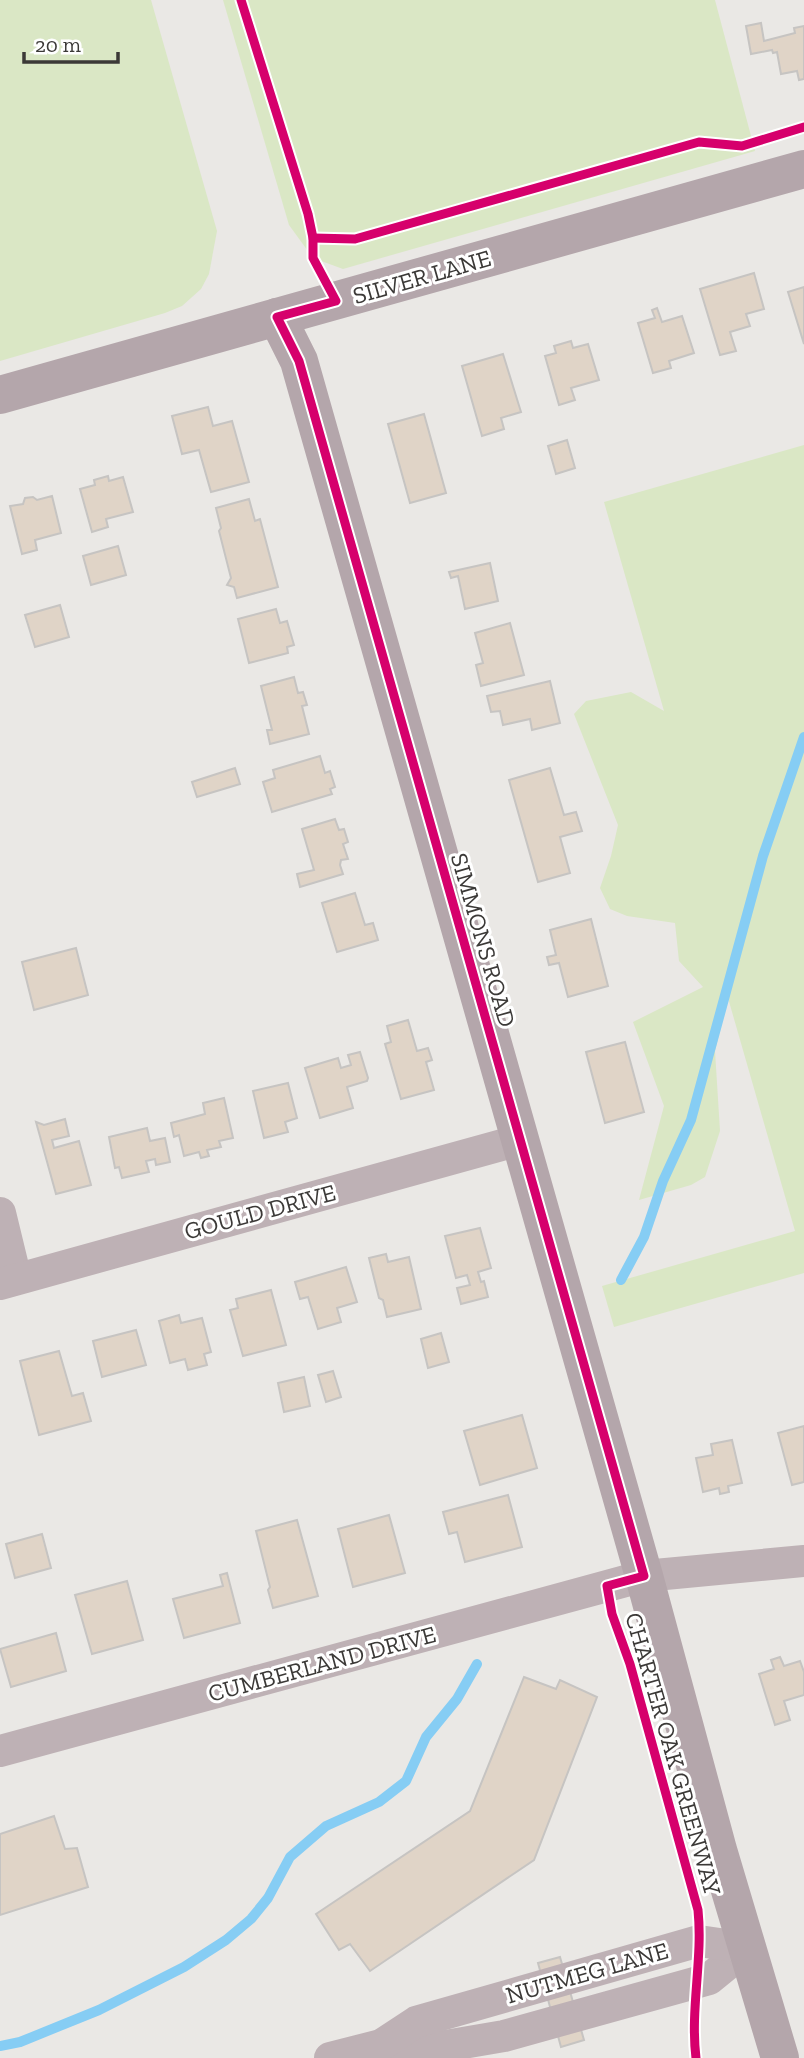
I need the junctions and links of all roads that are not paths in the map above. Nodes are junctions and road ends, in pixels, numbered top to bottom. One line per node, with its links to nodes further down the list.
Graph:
1 (804, 169): 2 (main road, SILVER LANE)
2 (277, 317): 3 (main road, SILVER LANE); 4 (main road, SIMMONS ROAD)
3 (0, 395)
4 (520, 1140): 6 (street, GOULD DRIVE); 8 (main road, SIMMONS ROAD)
5 (0, 1213): 6 (street)
6 (8, 1282)
7 (804, 1561): 8 (street, CUMBERLAND DRIVE)
8 (644, 1576): 9 (street, CUMBERLAND DRIVE); 10 (main road, SIMMONS ROAD)
9 (0, 1751)
10 (747, 1948): 11 (street, NUTMEG LANE); 13 (street, NUTMEG LANE); 15 (main road, SIMMONS ROAD)
11 (447, 2013): 12 (street, NUTMEG LANE); 13 (street)
12 (381, 2045): 13 (street, NUTMEG LANE); 14 (street, NUTMEG LANE)
13 (450, 2045)
14 (330, 2058)
15 (780, 2058)

